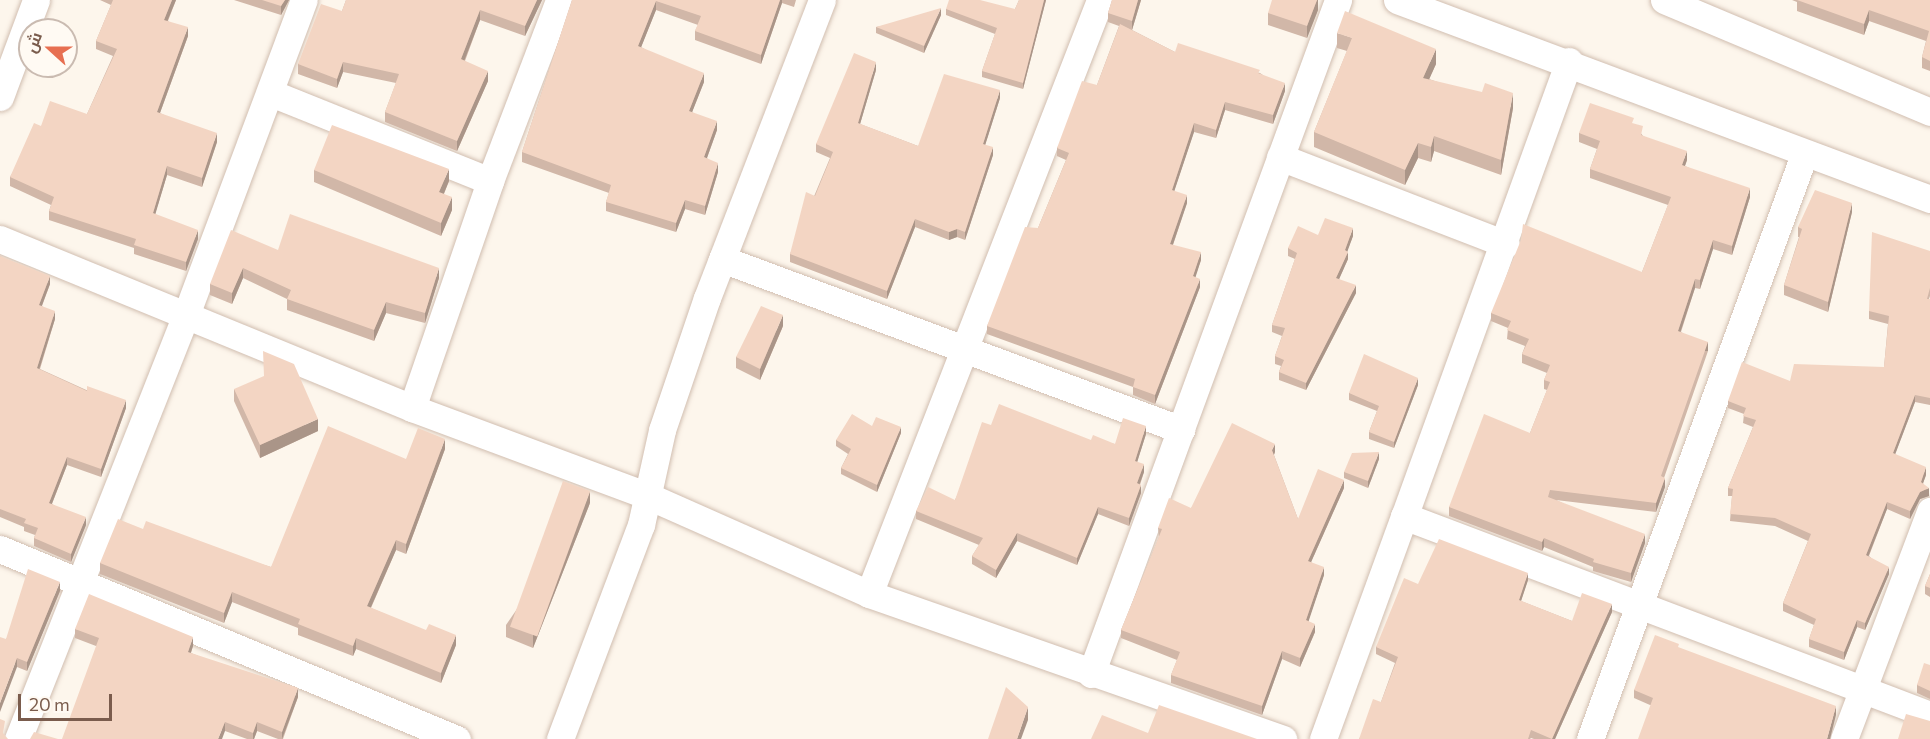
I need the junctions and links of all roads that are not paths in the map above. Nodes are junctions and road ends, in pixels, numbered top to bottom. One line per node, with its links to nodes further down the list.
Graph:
1 (304, 0): 10 (street)
2 (559, 0): 15 (street)
3 (822, 0): 19 (street)
4 (1100, 0): 21 (street)
5 (1338, 0): 14 (street)
6 (1397, 0): 9 (street)
7 (1664, 0): 12 (street)
8 (33, 1): 11 (street)
9 (1569, 61): 13 (street); 18 (street)
10 (272, 93): 15 (street); 20 (street)
11 (0, 97)
12 (1930, 112)
13 (1804, 155): 16 (street); 30 (street)
14 (1280, 157): 18 (street); 23 (street)
15 (490, 181): 22 (street)
16 (1930, 199)
17 (0, 238): 20 (street)
18 (1506, 244): 26 (street)
19 (722, 259): 21 (street); 24 (street)
20 (186, 315): 22 (street); 28 (street)
21 (964, 350): 23 (street); 29 (street)
22 (412, 408): 24 (street)
23 (1181, 430): 31 (street)
24 (648, 496): 29 (street); 36 (street)
25 (1930, 511): 32 (street)
26 (1404, 516): 30 (street); 38 (street)
27 (0, 549): 28 (street)
28 (79, 578): 34 (street); 35 (street)
29 (869, 594): 31 (street)
30 (1640, 605): 32 (street); 39 (street)
31 (1091, 674): 37 (street)
32 (1862, 688): 33 (street); 40 (street)
33 (1930, 715)
34 (18, 739)
35 (457, 739)
36 (560, 739)
37 (1283, 739)
38 (1323, 739)
39 (1590, 739)
40 (1844, 739)

